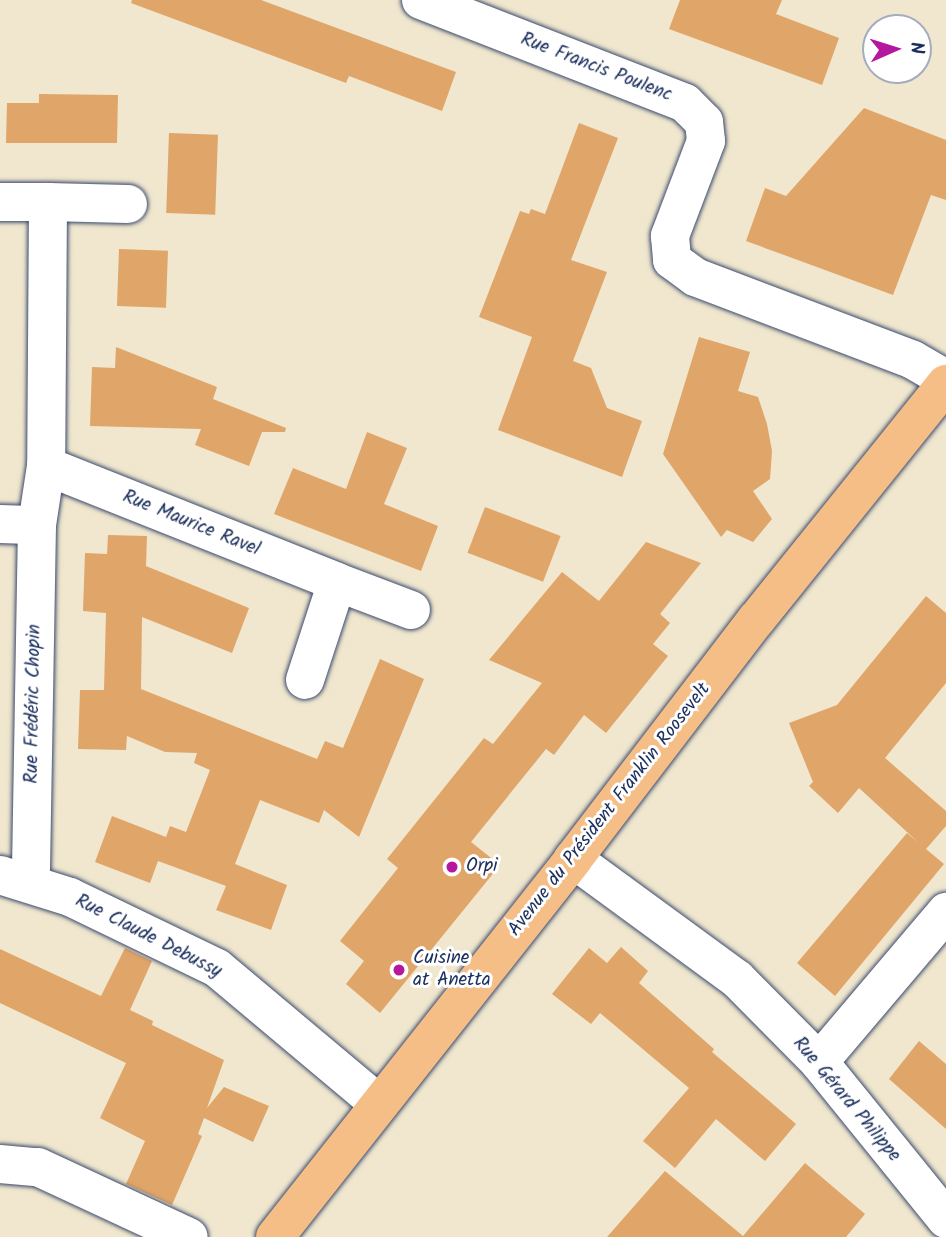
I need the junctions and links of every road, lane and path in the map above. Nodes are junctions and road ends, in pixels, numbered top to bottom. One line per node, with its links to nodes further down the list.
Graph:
1 (421, 0): 5 (street, Rue Francis Poulenc)
2 (0, 202): 3 (street)
3 (48, 202): 4 (street); 6 (street, Rue Frédéric Chopin)
4 (128, 204)
5 (946, 381): 11 (main road, Avenue du Président Franklin Roosevelt)
6 (46, 466): 7 (street, Rue Frédéric Chopin); 8 (street, Rue Maurice Ravel)
7 (19, 525): 12 (street, Rue Frédéric Chopin)
8 (337, 582): 9 (street, Rue Maurice Ravel); 10 (street)
9 (411, 610)
10 (305, 680)
11 (573, 859): 14 (street, Rue Gérard Philippe); 15 (main road, Avenue du Président Franklin Roosevelt)
12 (16, 879): 15 (street, Rue Claude Debussy)
13 (946, 912): 14 (street)
14 (819, 1062): 17 (street, Rue Gérard Philippe)
15 (379, 1104): 19 (main road, Avenue du Président Franklin Roosevelt)
16 (0, 1164): 18 (street)
17 (946, 1219)
18 (189, 1237)
19 (275, 1237)

